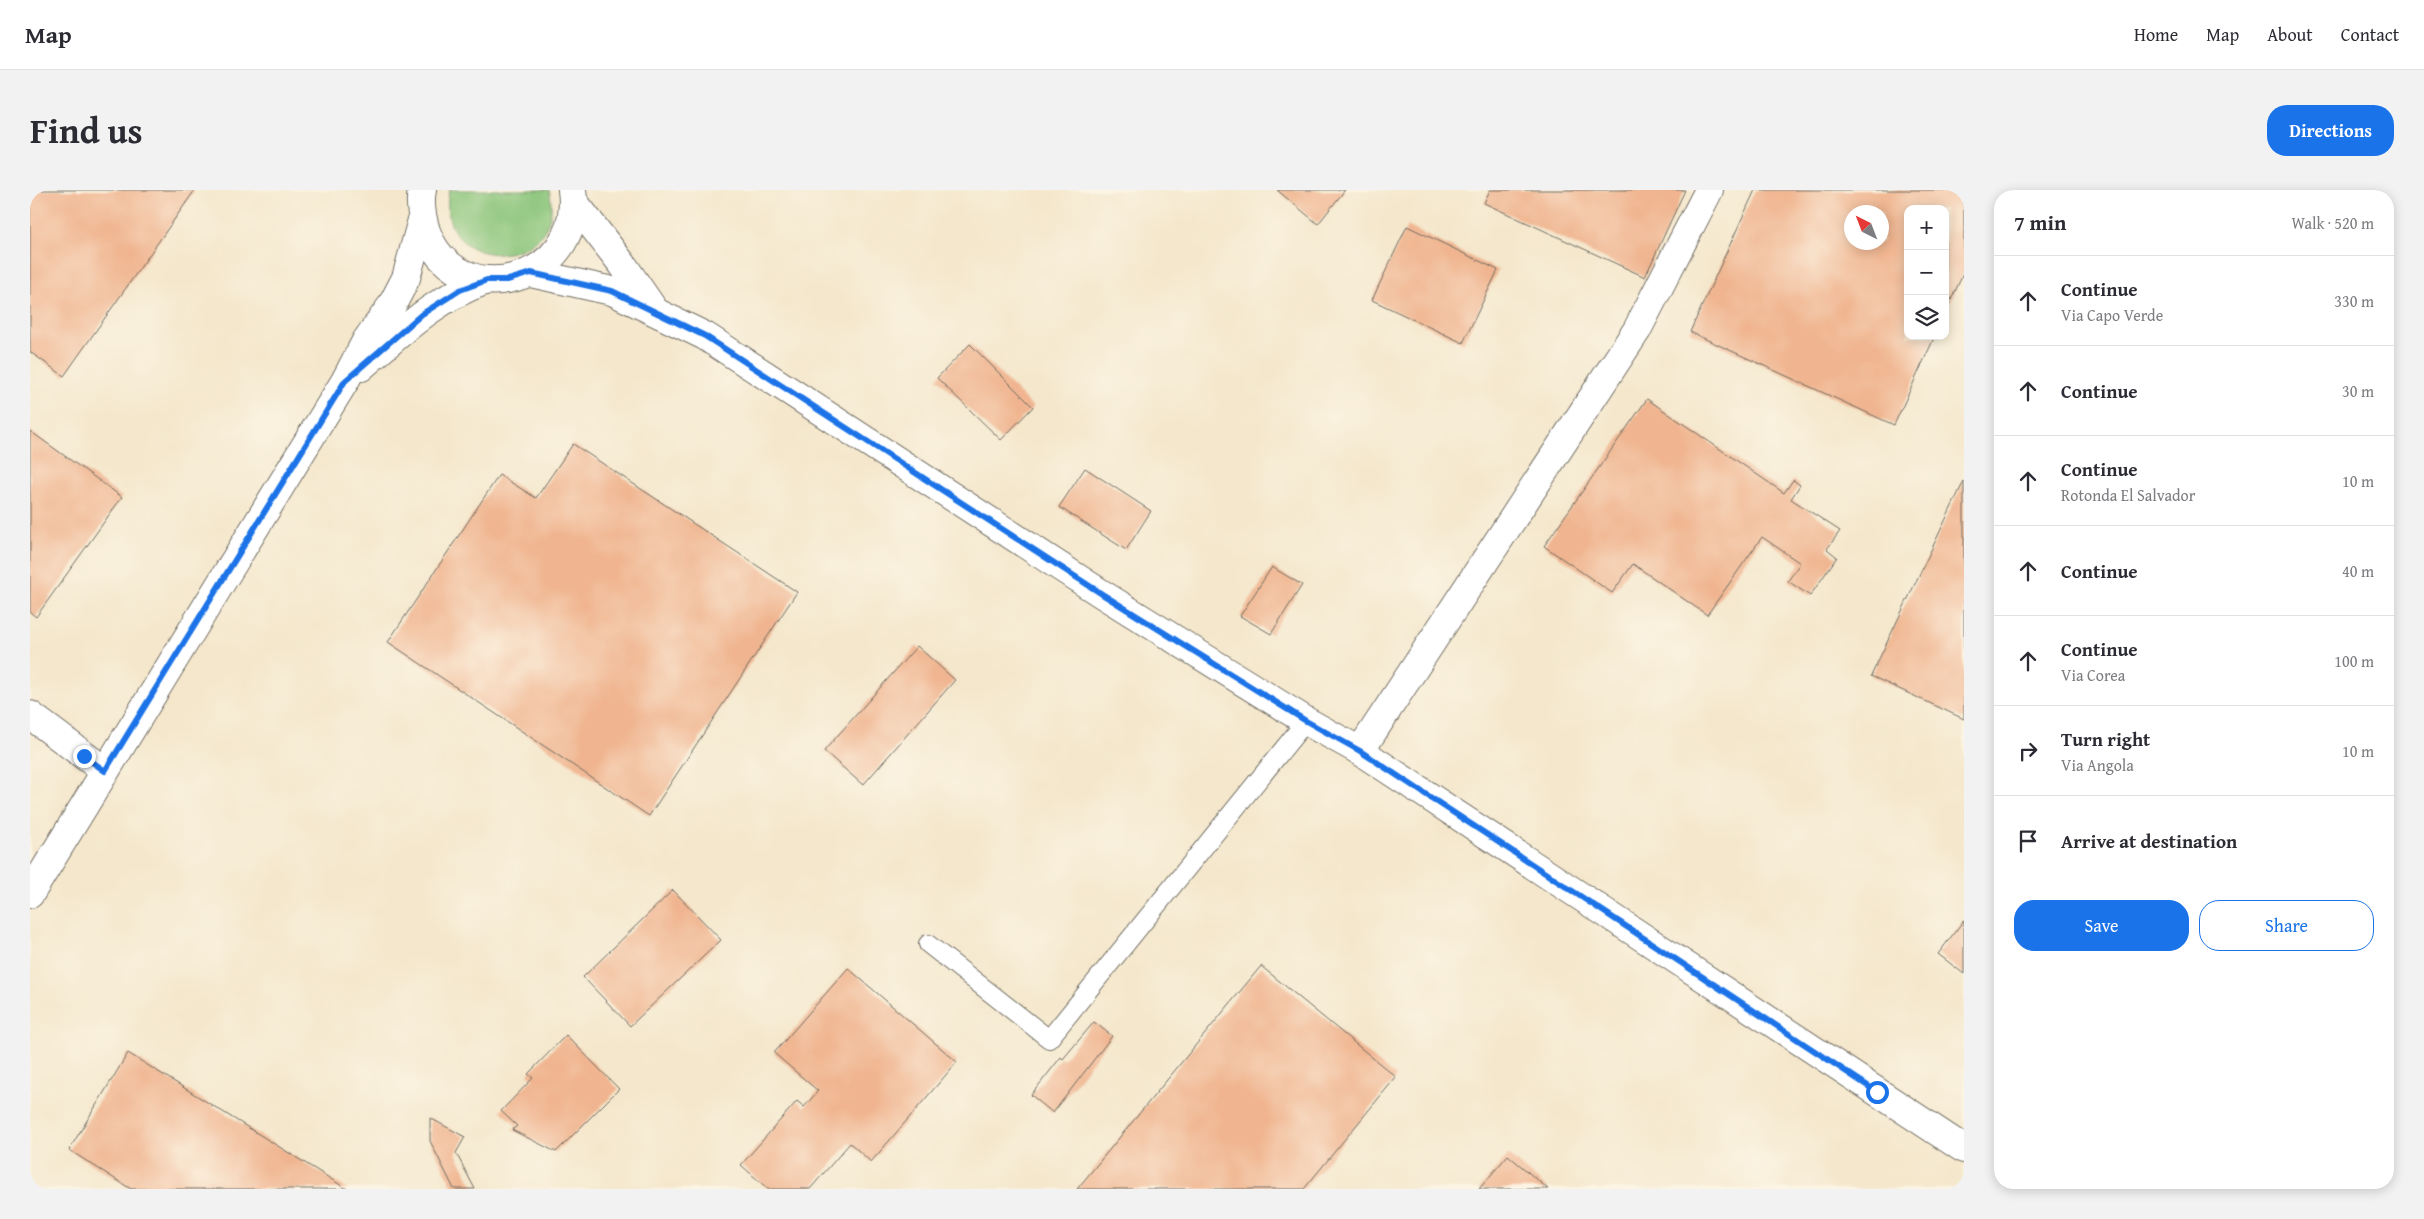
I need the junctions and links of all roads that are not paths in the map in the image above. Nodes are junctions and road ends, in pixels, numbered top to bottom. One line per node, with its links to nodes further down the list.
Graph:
1 (422, 190): 4 (street)
2 (1709, 190): 11 (street)
3 (573, 196): 5 (street); 7 (street)
4 (422, 220): 6 (street); 8 (street)
5 (531, 273): 6 (street); 7 (street)
6 (487, 280): 8 (street)
7 (655, 311): 10 (street)
8 (345, 381): 12 (street)
9 (30, 715): 12 (street)
10 (1306, 721): 11 (street); 14 (lane)
11 (1360, 751): 15 (street)
12 (105, 771): 13 (street)
13 (30, 894)
14 (928, 944)
15 (1964, 1149)

